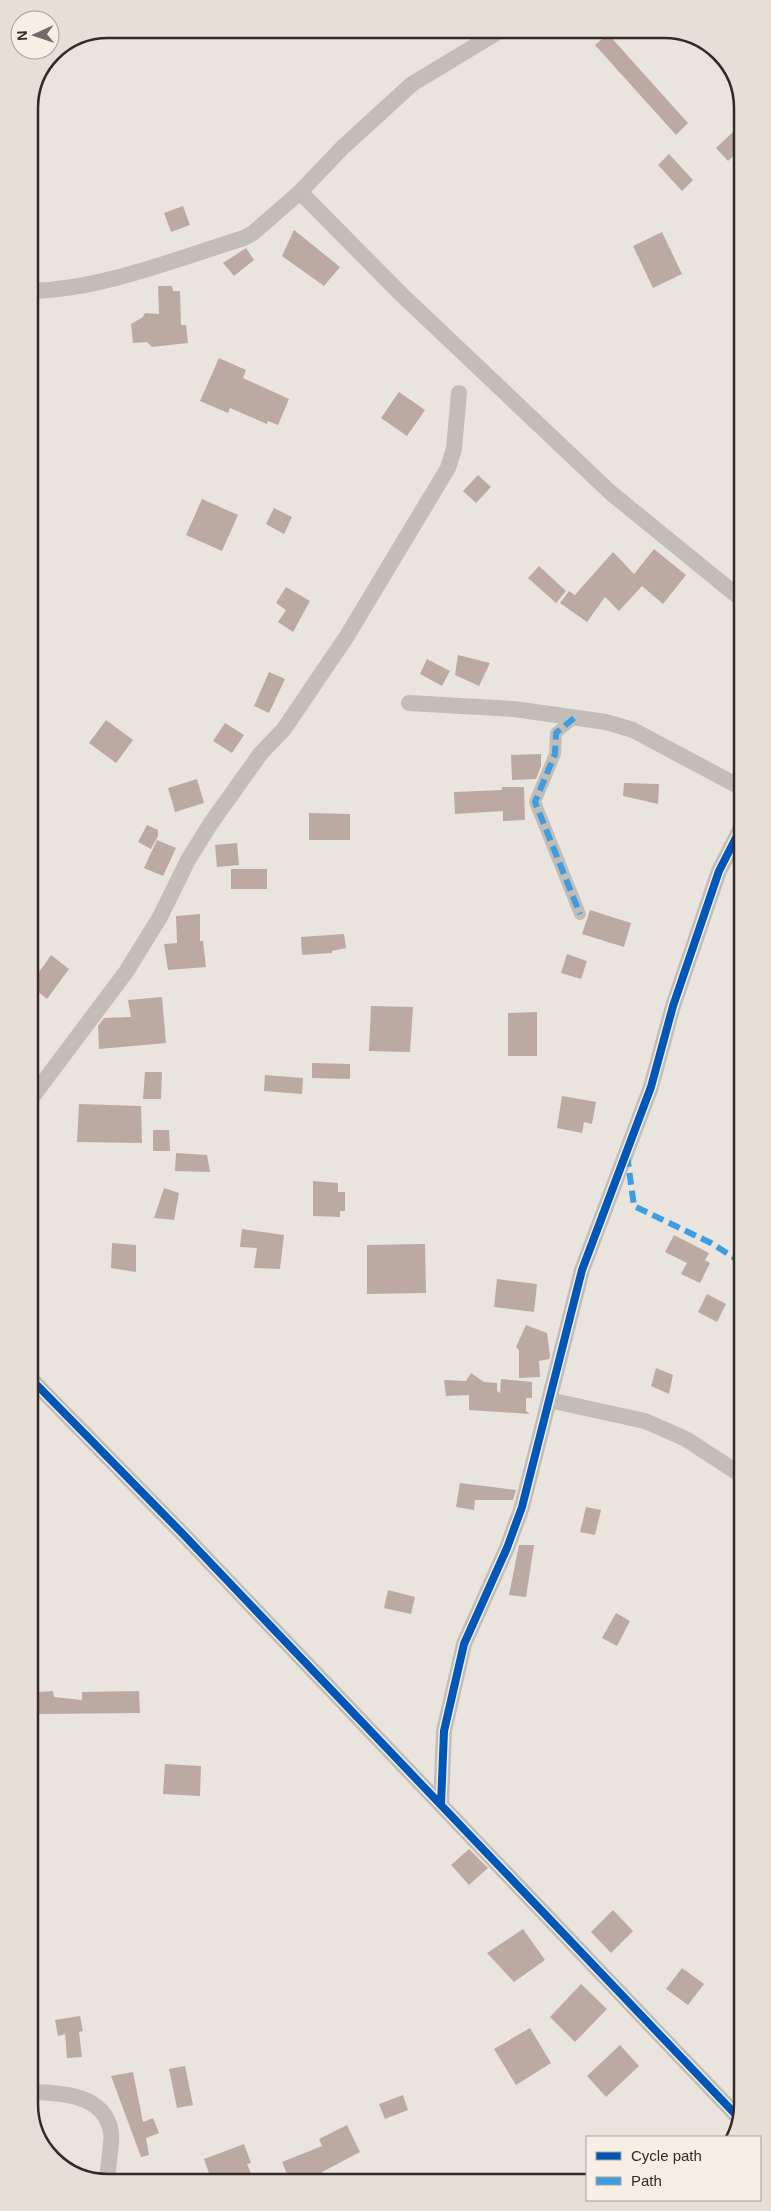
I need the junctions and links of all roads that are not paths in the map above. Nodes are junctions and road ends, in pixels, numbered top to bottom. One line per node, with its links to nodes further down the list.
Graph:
1 (488, 38): 2 (street)
2 (300, 192): 3 (street); 5 (street)
3 (38, 290)
4 (459, 393): 11 (street)
5 (734, 593)
6 (409, 703): 7 (street)
7 (574, 718): 8 (street); 10 (street)
8 (734, 784)
9 (734, 840): 13 (street)
10 (580, 914)
11 (38, 1089)
12 (38, 1387): 15 (street)
13 (549, 1400): 14 (street); 15 (street)
14 (734, 1470)
15 (441, 1804): 17 (street)
16 (38, 2093): 18 (street)
17 (733, 2112)
18 (108, 2173)

